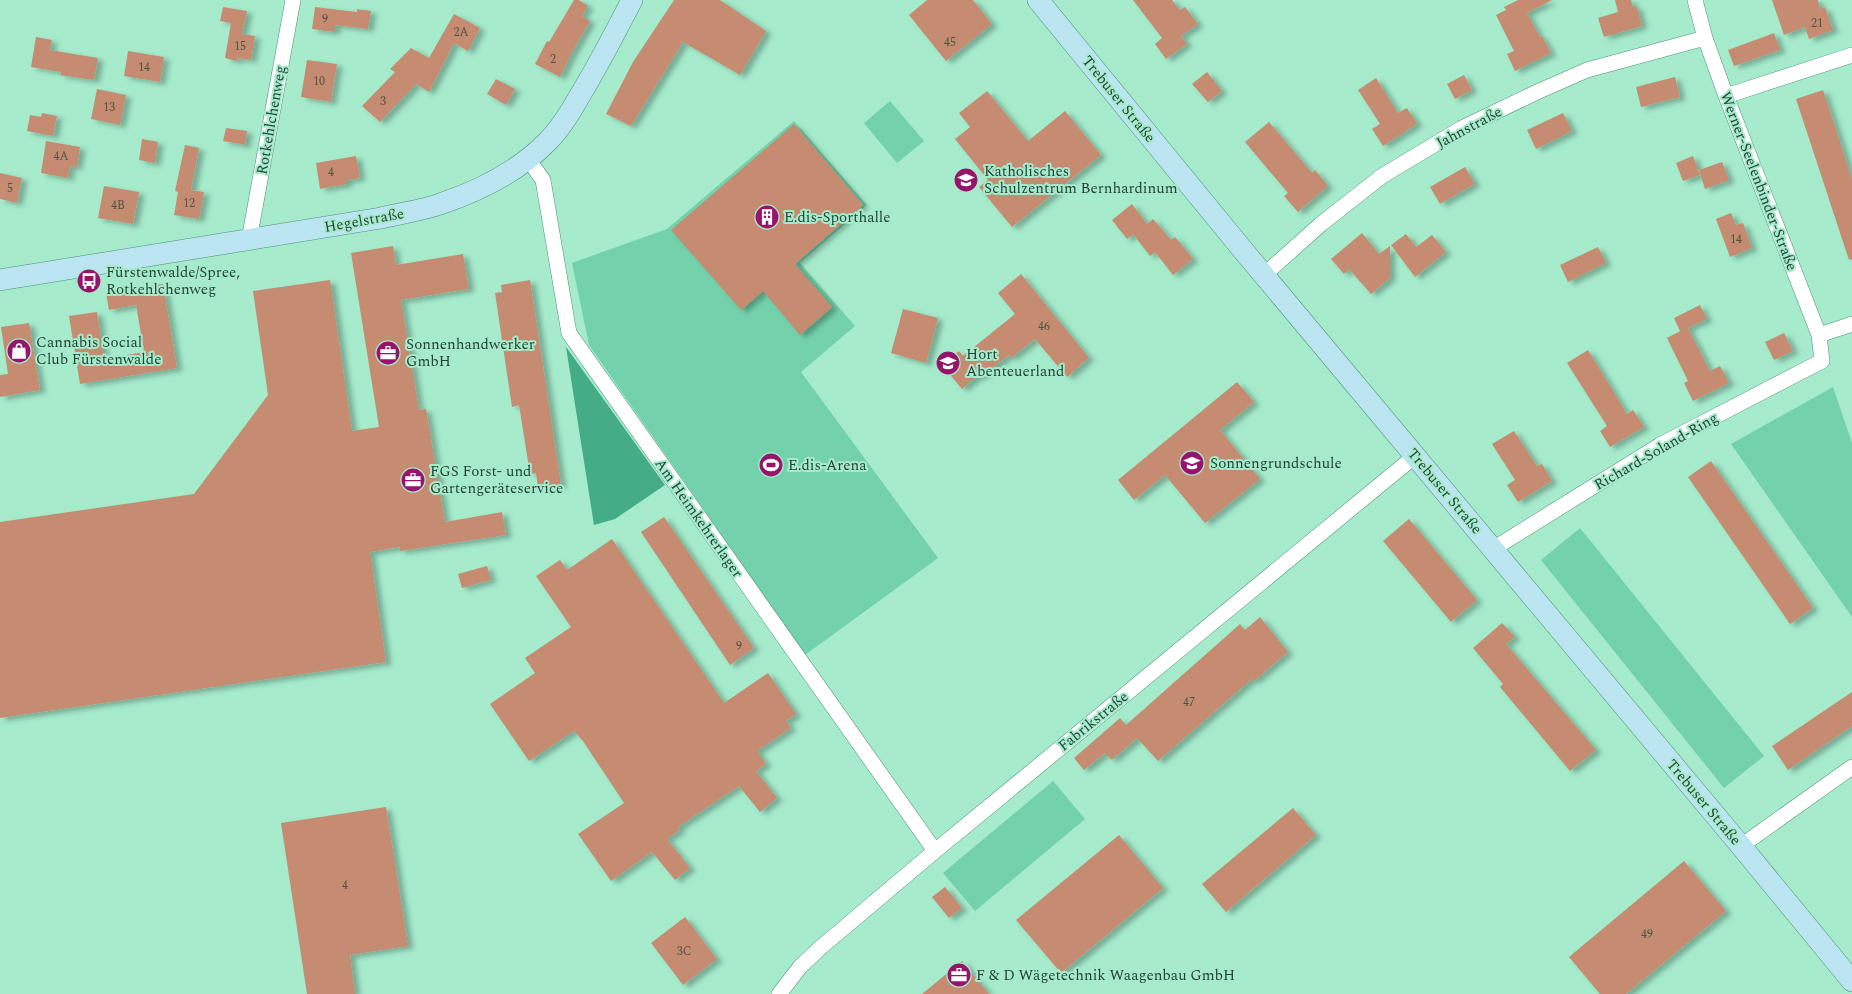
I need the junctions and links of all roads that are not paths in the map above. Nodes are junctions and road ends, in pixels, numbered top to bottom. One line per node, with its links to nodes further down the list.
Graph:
1 (293, 0): 9 (street, Rotkehlchenweg)
2 (632, 0): 8 (street, Hegelstraße)
3 (1695, 0): 5 (street, Werner-Seelenbinder-Straße)
4 (1041, 1): 10 (street, Trebuser Straße)
5 (1705, 38): 7 (street, Werner-Seelenbinder-Straße); 10 (street, Jahnstraße)
6 (1852, 56): 7 (street)
7 (1726, 96): 13 (street, Werner-Seelenbinder-Straße)
8 (528, 159): 9 (street, Hegelstraße); 19 (street, Am Heimkehrerlager)
9 (249, 240): 11 (street, Hegelstraße)
10 (1264, 275): 15 (street, Trebuser Straße)
11 (0, 280)
12 (1852, 324): 13 (street)
13 (1820, 335): 14 (street, Werner-Seelenbinder-Straße)
14 (1822, 361): 16 (street, Richard-Soland-Ring)
15 (1415, 456): 16 (street, Trebuser Straße); 19 (street, Fabrikstraße)
16 (1493, 550): 18 (street, Trebuser Straße)
17 (1852, 767): 18 (street)
18 (1741, 846): 20 (street, Trebuser Straße)
19 (935, 851): 21 (street, Fabrikstraße)
20 (1852, 982)
21 (779, 994)

